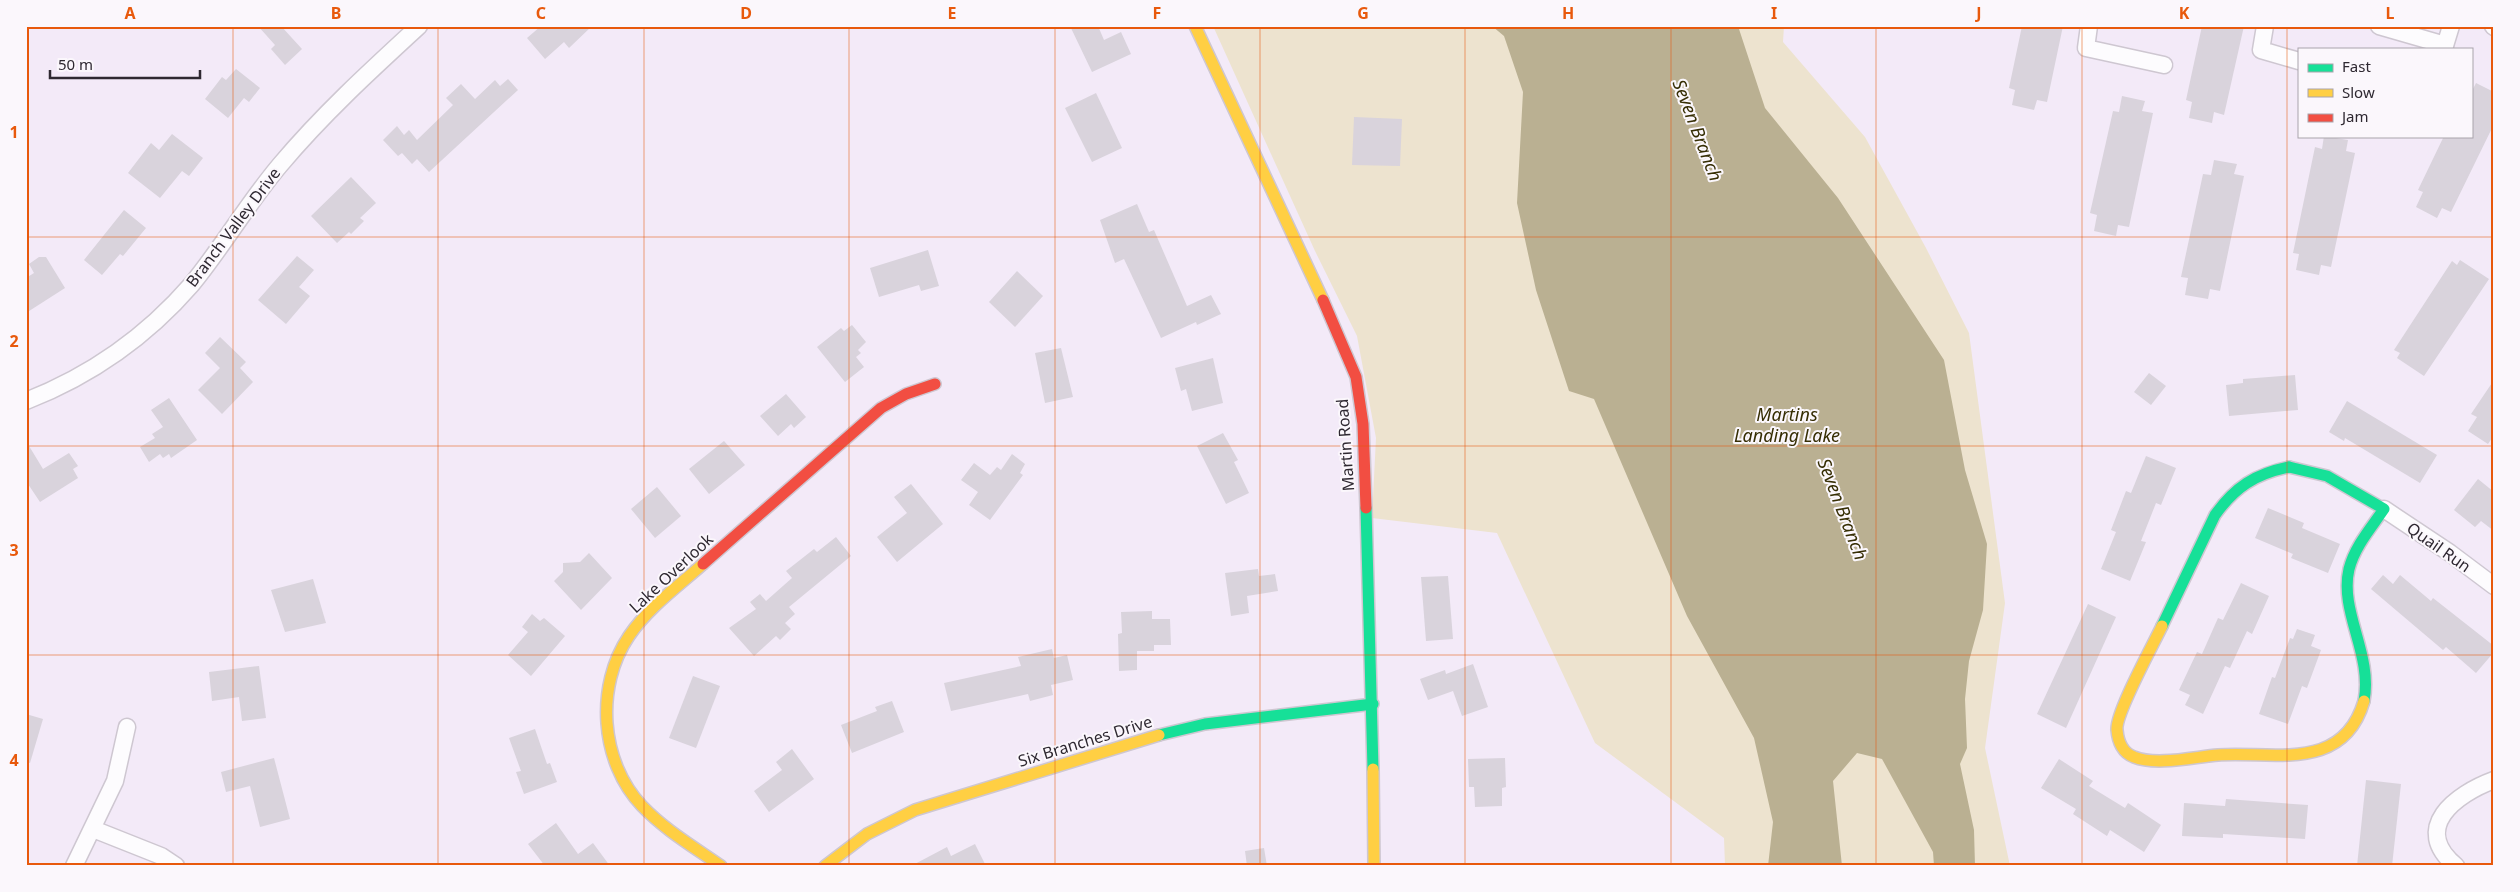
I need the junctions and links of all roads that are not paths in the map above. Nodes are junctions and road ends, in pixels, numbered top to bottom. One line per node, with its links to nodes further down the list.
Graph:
1 (419, 26): 11 (street, Branch Valley Drive)
2 (1195, 26): 14 (street, Martin Road)
3 (2089, 26): 9 (street)
4 (2265, 26): 8 (street)
5 (2380, 26): 7 (street)
6 (2451, 26): 7 (street)
7 (2444, 47)
8 (2298, 61)
9 (2164, 65)
10 (935, 384): 20 (street, Lake Overlook)
11 (26, 401)
12 (2384, 509): 12 (street); 13 (street, Quail Run)
13 (2494, 586)
14 (1373, 704): 21 (street, Six Branches Drive); 22 (street, Martin Road)
15 (127, 728): 17 (street)
16 (2494, 780): 23 (street)
17 (93, 828): 18 (street); 19 (street)
18 (74, 866)
19 (176, 866)
20 (721, 866)
21 (825, 866)
22 (1374, 866)
23 (2456, 866)

